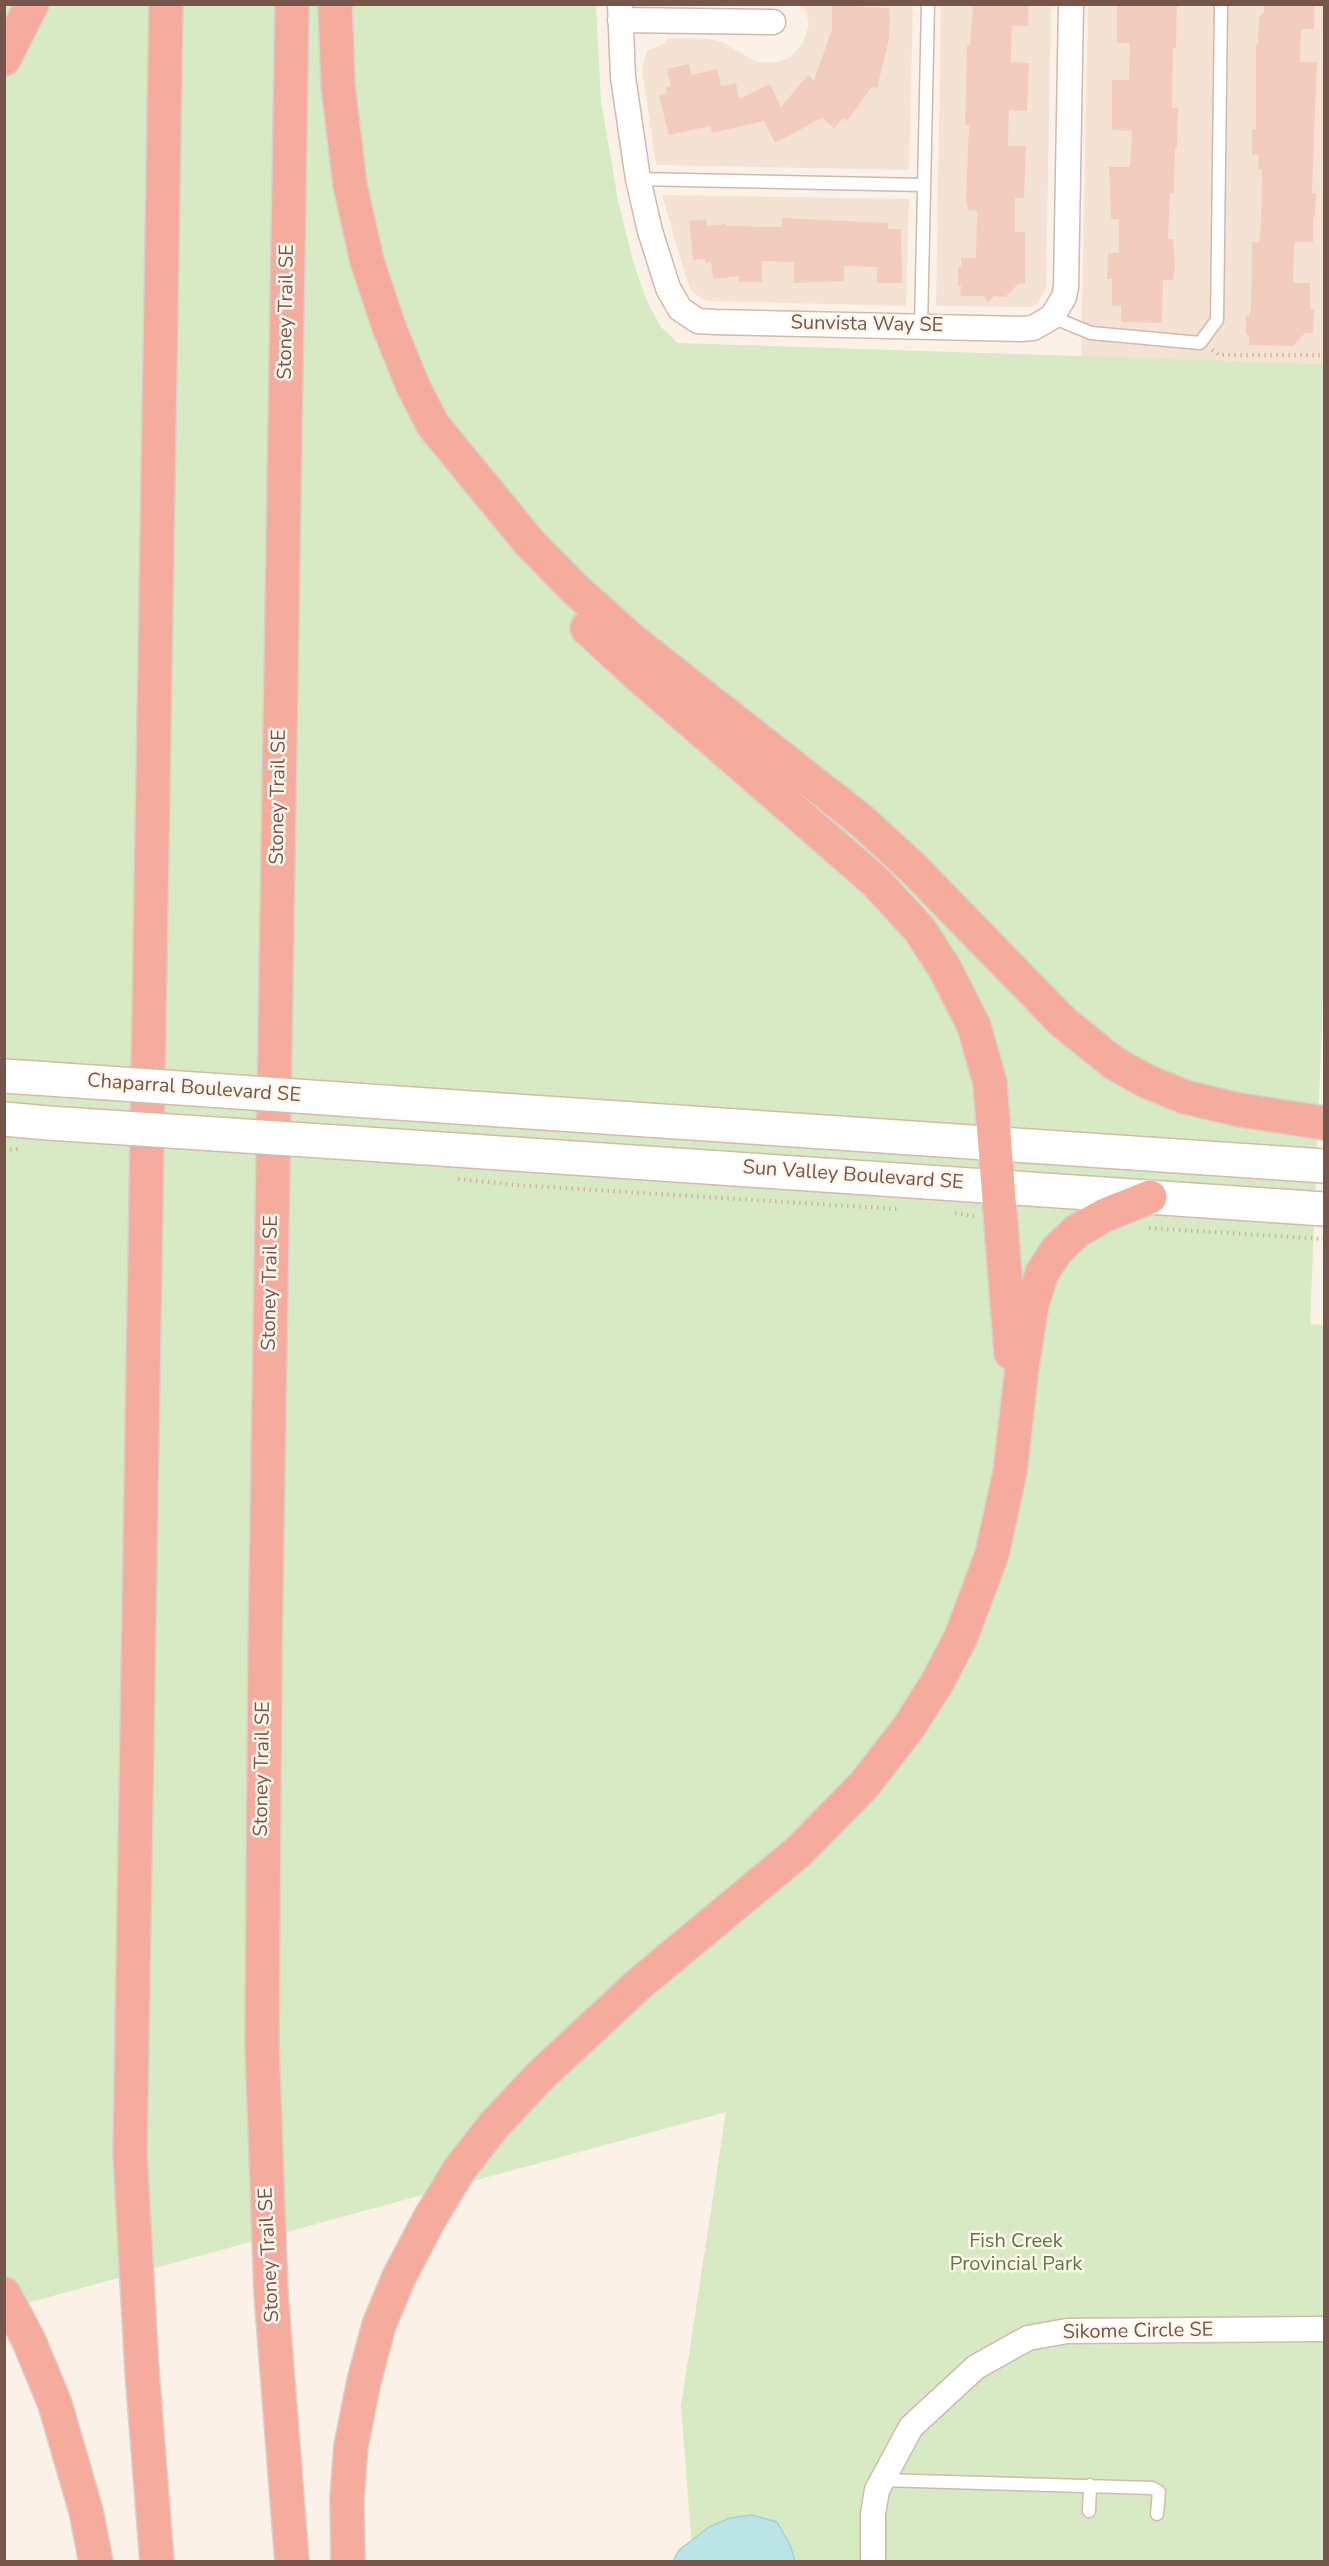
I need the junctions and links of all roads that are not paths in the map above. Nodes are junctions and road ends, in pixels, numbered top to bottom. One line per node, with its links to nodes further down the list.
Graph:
1 (32, 4): 10 (highway)
2 (166, 4): 32 (highway)
3 (292, 4): 33 (highway, Stoney Trail SE)
4 (334, 4): 15 (highway)
5 (928, 4): 12 (lane)
6 (1071, 4): 13 (street)
7 (1221, 4): 13 (lane)
8 (620, 12): 9 (street); 11 (street, Sunvista Way SE)
9 (773, 22)
10 (4, 59)
11 (638, 179): 12 (lane); 14 (street, Sunvista Way SE)
12 (923, 185): 14 (lane)
13 (1052, 317): 14 (street, Sunvista Way SE)
14 (921, 327)
15 (433, 425): 18 (highway); 19 (highway)
16 (4, 1076): 19 (main road, Chaparral Boulevard SE, bridge)
17 (4, 1119): 21 (main road, Sun Valley Boulevard SE, bridge)
18 (1324, 1124)
19 (996, 1144): 20 (main road); 21 (highway)
20 (1324, 1166)
21 (999, 1186): 22 (main road, Sun Valley Boulevard SE); 24 (highway)
22 (1150, 1197): 23 (main road, Sun Valley Boulevard SE); 24 (highway)
23 (1324, 1209)
24 (1015, 1426): 34 (highway)
25 (4, 2294): 31 (highway)
26 (1324, 2329): 27 (street, Sikome Circle SE)
27 (882, 2480): 28 (lane); 35 (street, Sikome Circle SE)
28 (1090, 2485): 29 (lane); 30 (lane)
29 (1089, 2511)
30 (1157, 2514)
31 (96, 2562)
32 (157, 2562)
33 (291, 2562)
34 (348, 2562)
35 (873, 2562)

